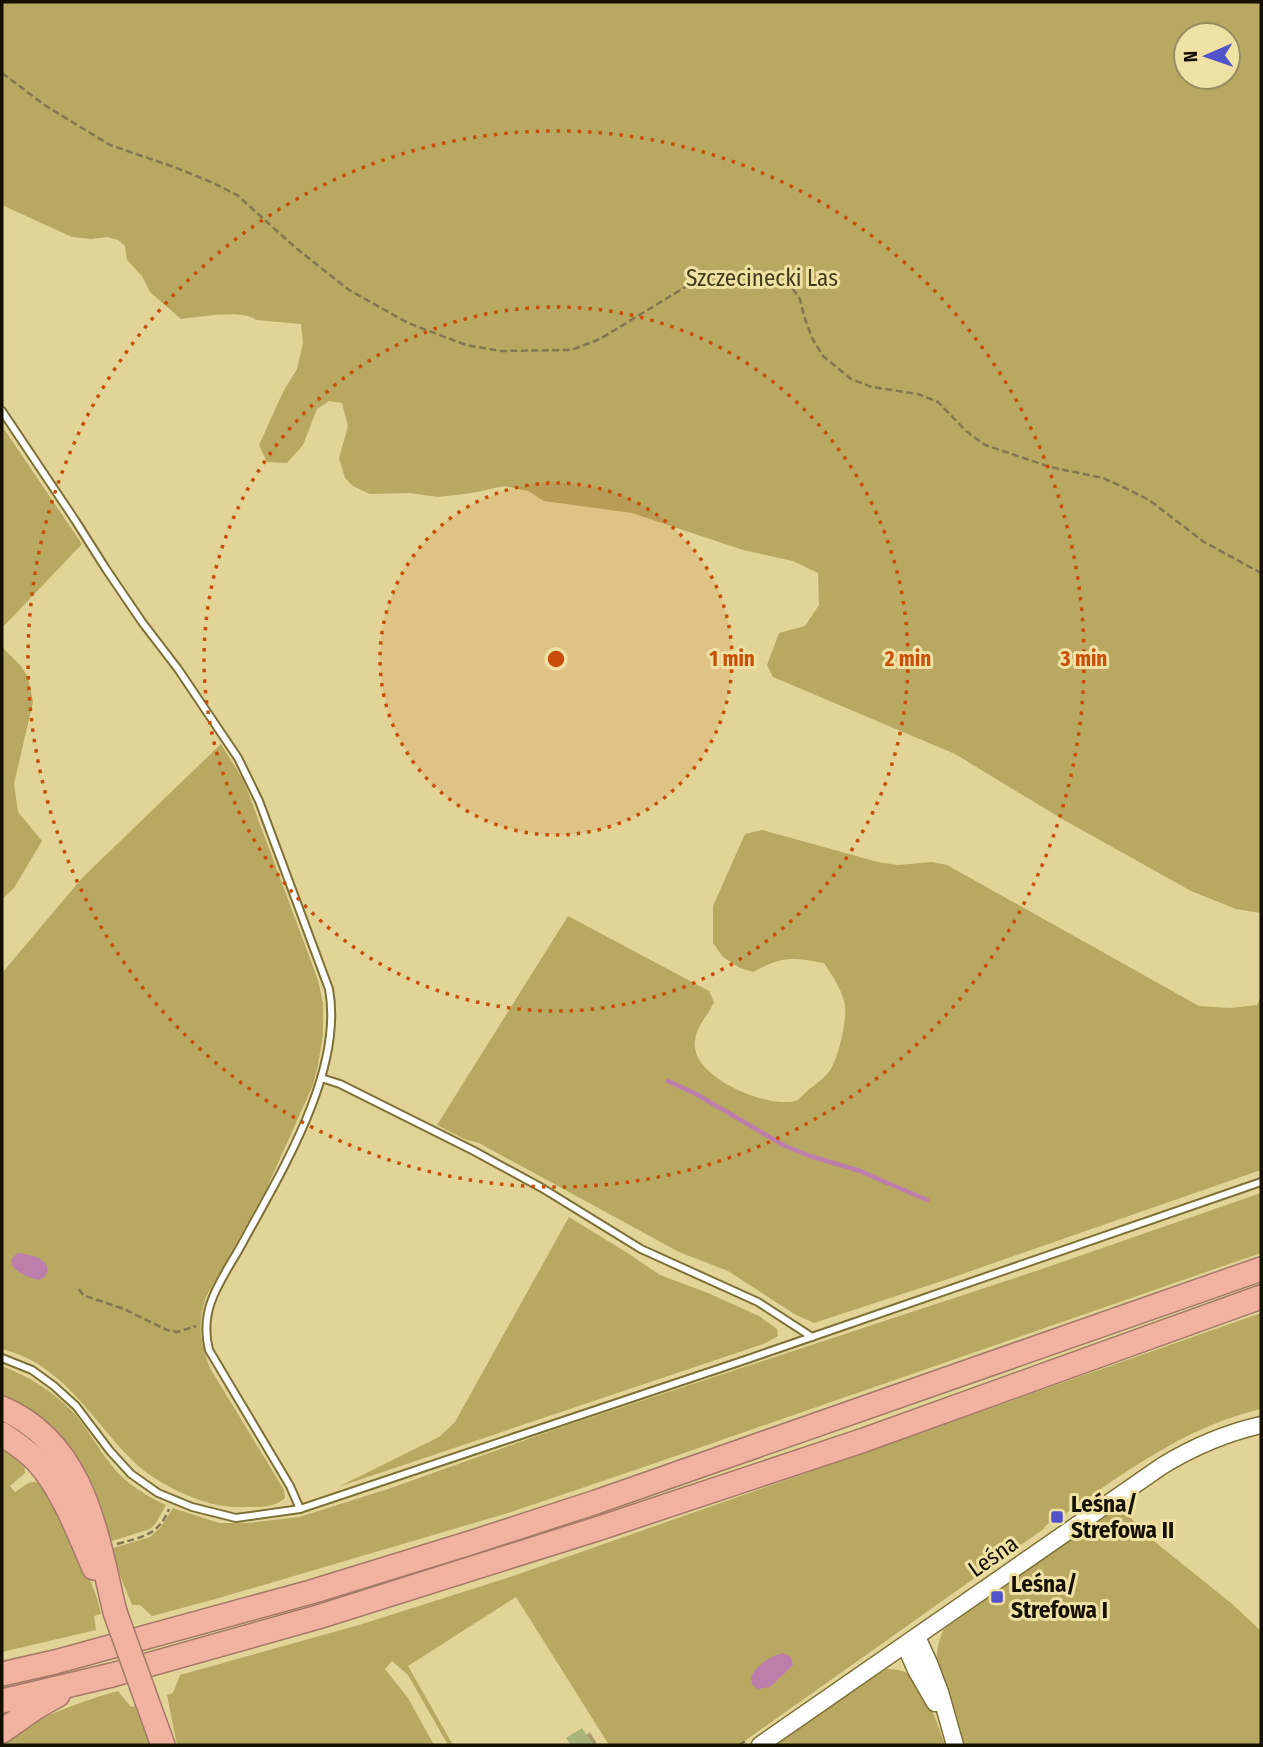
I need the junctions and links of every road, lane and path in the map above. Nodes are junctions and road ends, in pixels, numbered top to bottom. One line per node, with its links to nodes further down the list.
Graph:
1 (2, 73): 3 (path)
2 (2, 411): 4 (lane)
3 (1261, 573)
4 (321, 1078): 9 (lane); 10 (lane)
5 (1261, 1182): 10 (lane)
6 (1261, 1269): 20 (highway)
7 (79, 1289): 9 (path)
8 (1261, 1297): 23 (highway)
9 (206, 1324): 16 (lane)
10 (812, 1337): 16 (lane)
11 (2, 1358): 15 (lane)
12 (2, 1408): 18 (highway)
13 (1261, 1425): 19 (street, Leśna)
14 (2, 1434): 18 (highway)
15 (174, 1499): 16 (lane); 17 (path)
16 (300, 1508)
17 (109, 1546)
18 (114, 1612): 27 (highway, bridge)
19 (911, 1641): 26 (street); 28 (street, Leśna)
20 (55, 1662): 21 (highway); 22 (highway)
21 (2, 1667)
22 (2, 1674)
23 (79, 1682): 24 (highway); 25 (highway)
24 (2, 1702)
25 (2, 1731)
26 (952, 1738)
27 (163, 1745)
28 (760, 1745)

